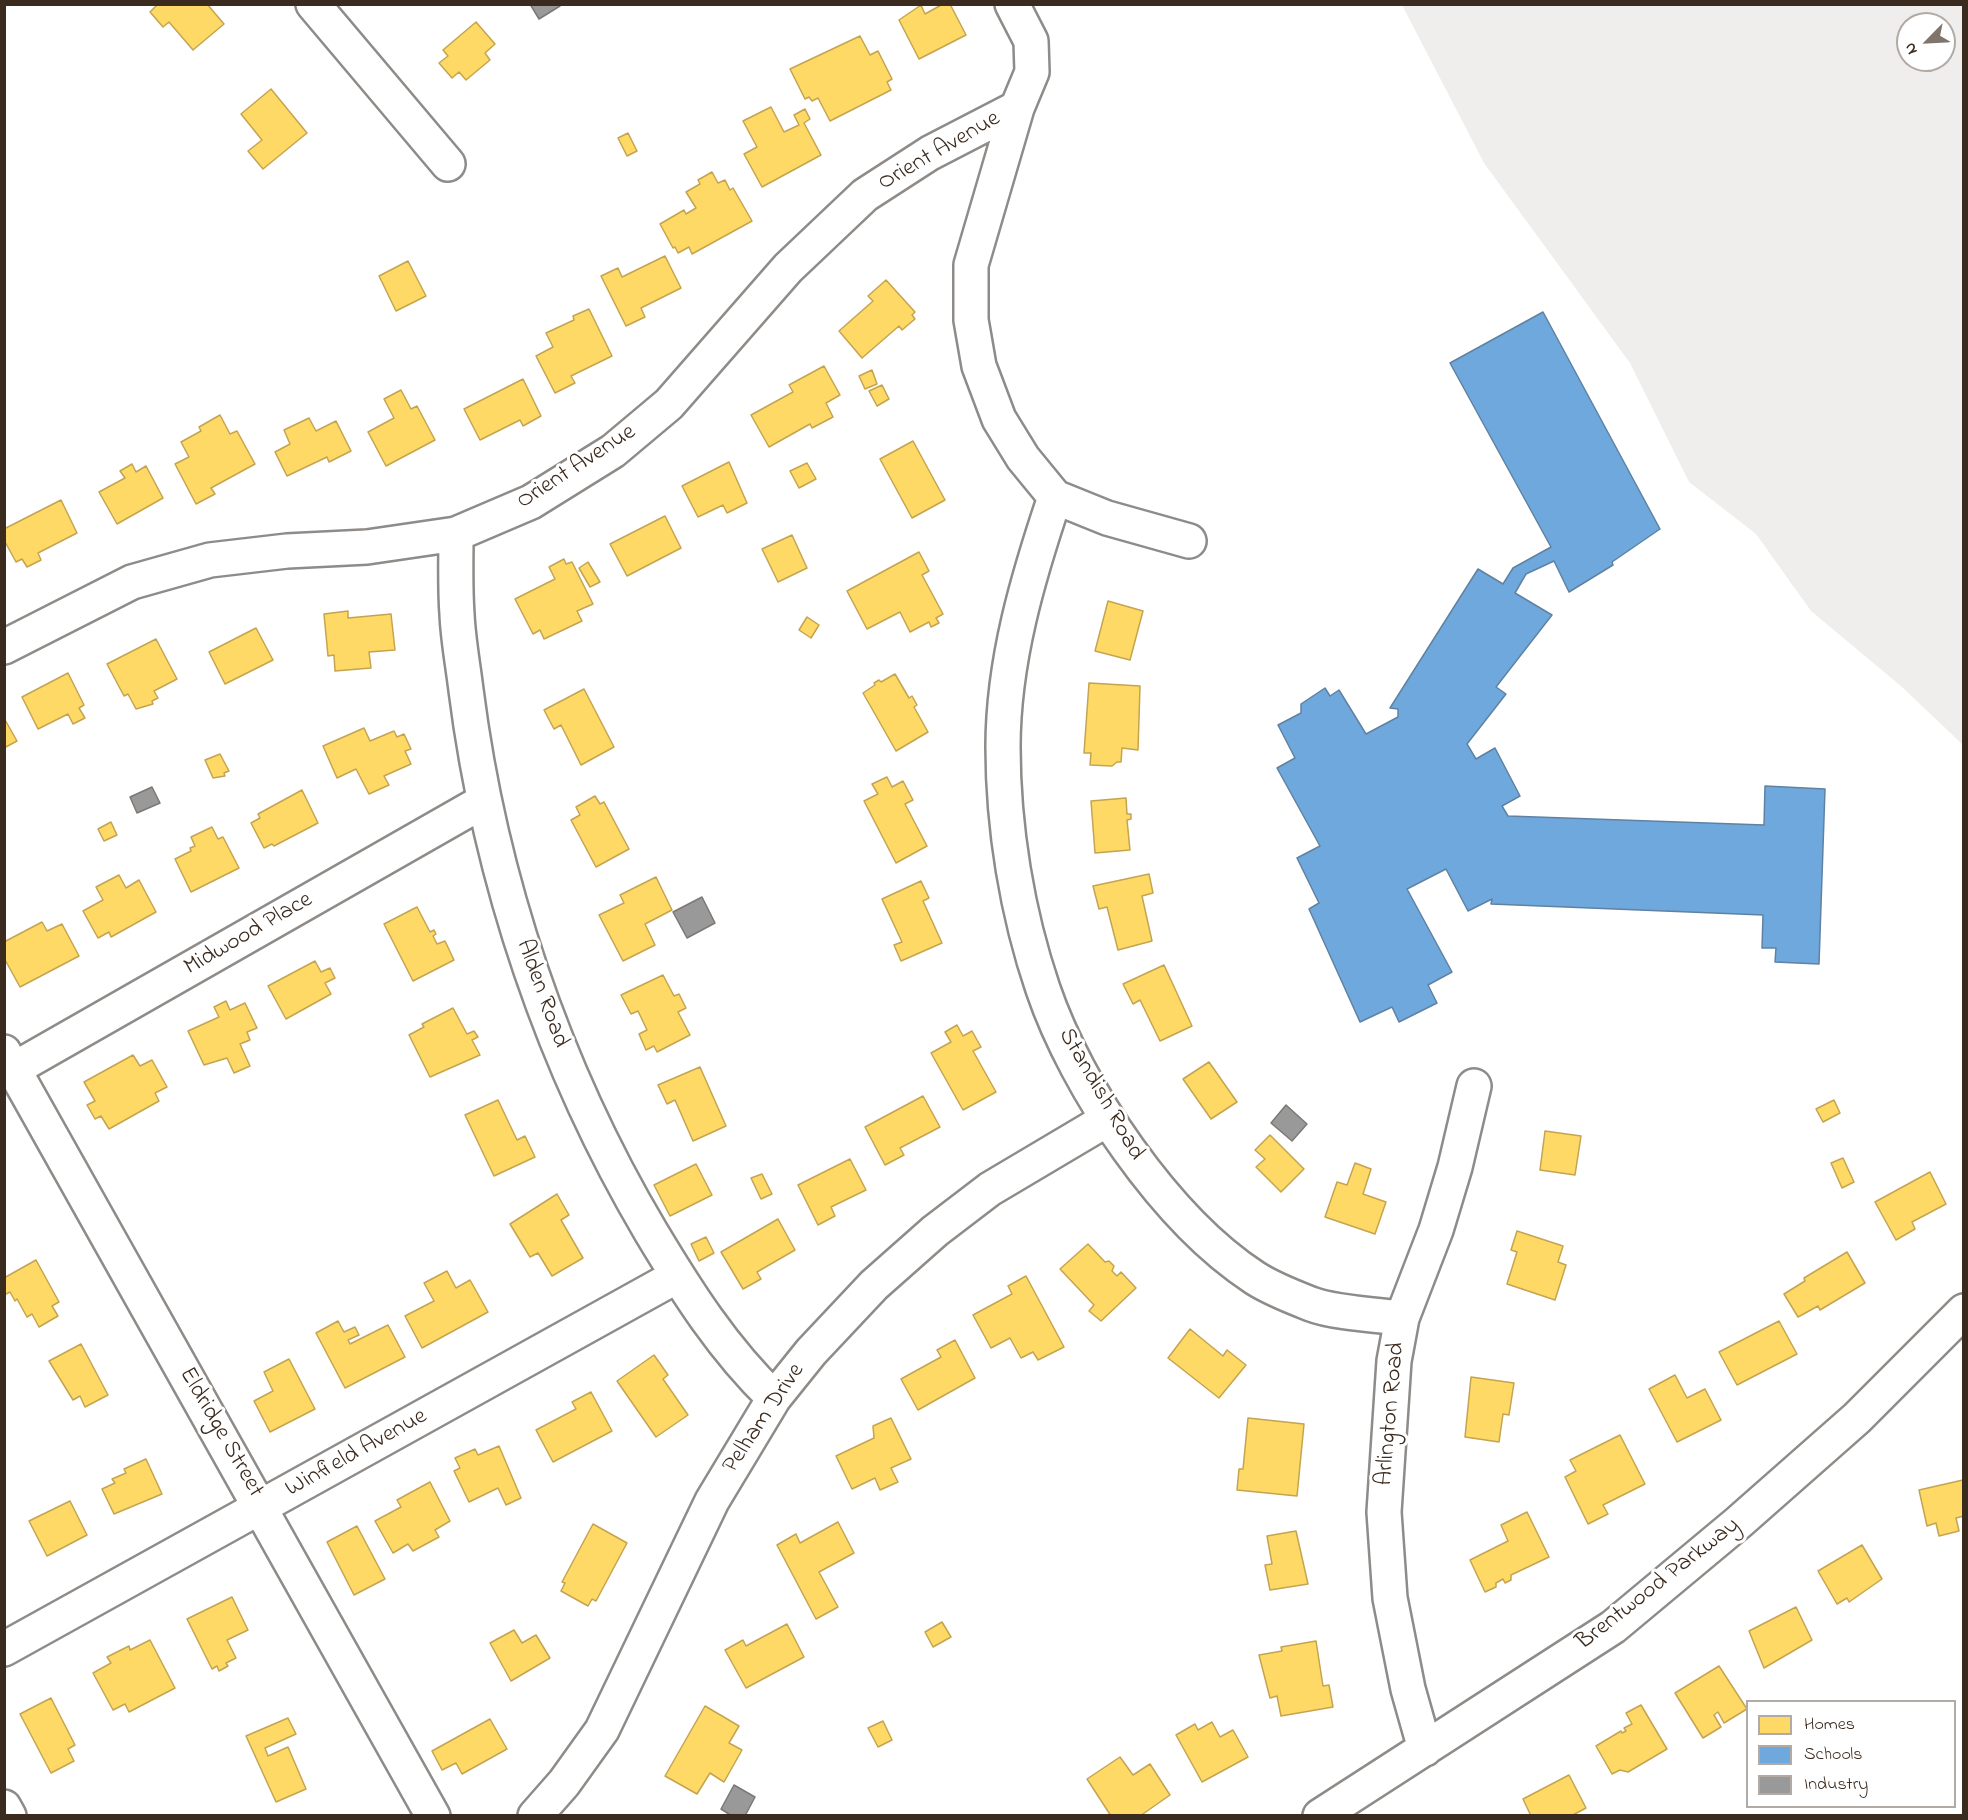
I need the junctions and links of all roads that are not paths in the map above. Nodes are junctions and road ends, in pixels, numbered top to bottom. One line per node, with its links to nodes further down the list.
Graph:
1 (313, 4): 4 (street)
2 (1012, 4): 3 (street)
3 (1017, 108): 5 (street); 6 (street, Orient Avenue)
4 (448, 164)
5 (1055, 497): 7 (street); 12 (street, Standish Road)
6 (456, 534): 8 (street, Orient Avenue); 9 (street, Alden Road)
7 (1189, 541)
8 (4, 647)
9 (484, 801): 10 (street, Midwood Place); 13 (street, Alden Road)
10 (9, 1061): 17 (street, Eldridge Street)
11 (1474, 1086): 15 (street, Arlington Road)
12 (1108, 1119): 15 (street, Standish Road); 16 (street, Pelham Drive)
13 (677, 1276): 16 (street, Alden Road); 17 (street, Winfield Avenue)
14 (1964, 1311): 19 (street, Brentwood Parkway)
15 (1402, 1318): 19 (street, Arlington Road)
16 (774, 1398): 23 (street, Pelham Drive)
17 (262, 1507): 18 (street, Winfield Avenue); 22 (street, Eldridge Street)
18 (4, 1649)
19 (1425, 1749): 24 (street, Brentwood Parkway)
20 (4, 1808): 21 (street)
21 (9, 1815)
22 (433, 1815)
23 (535, 1815)
24 (1320, 1815)

